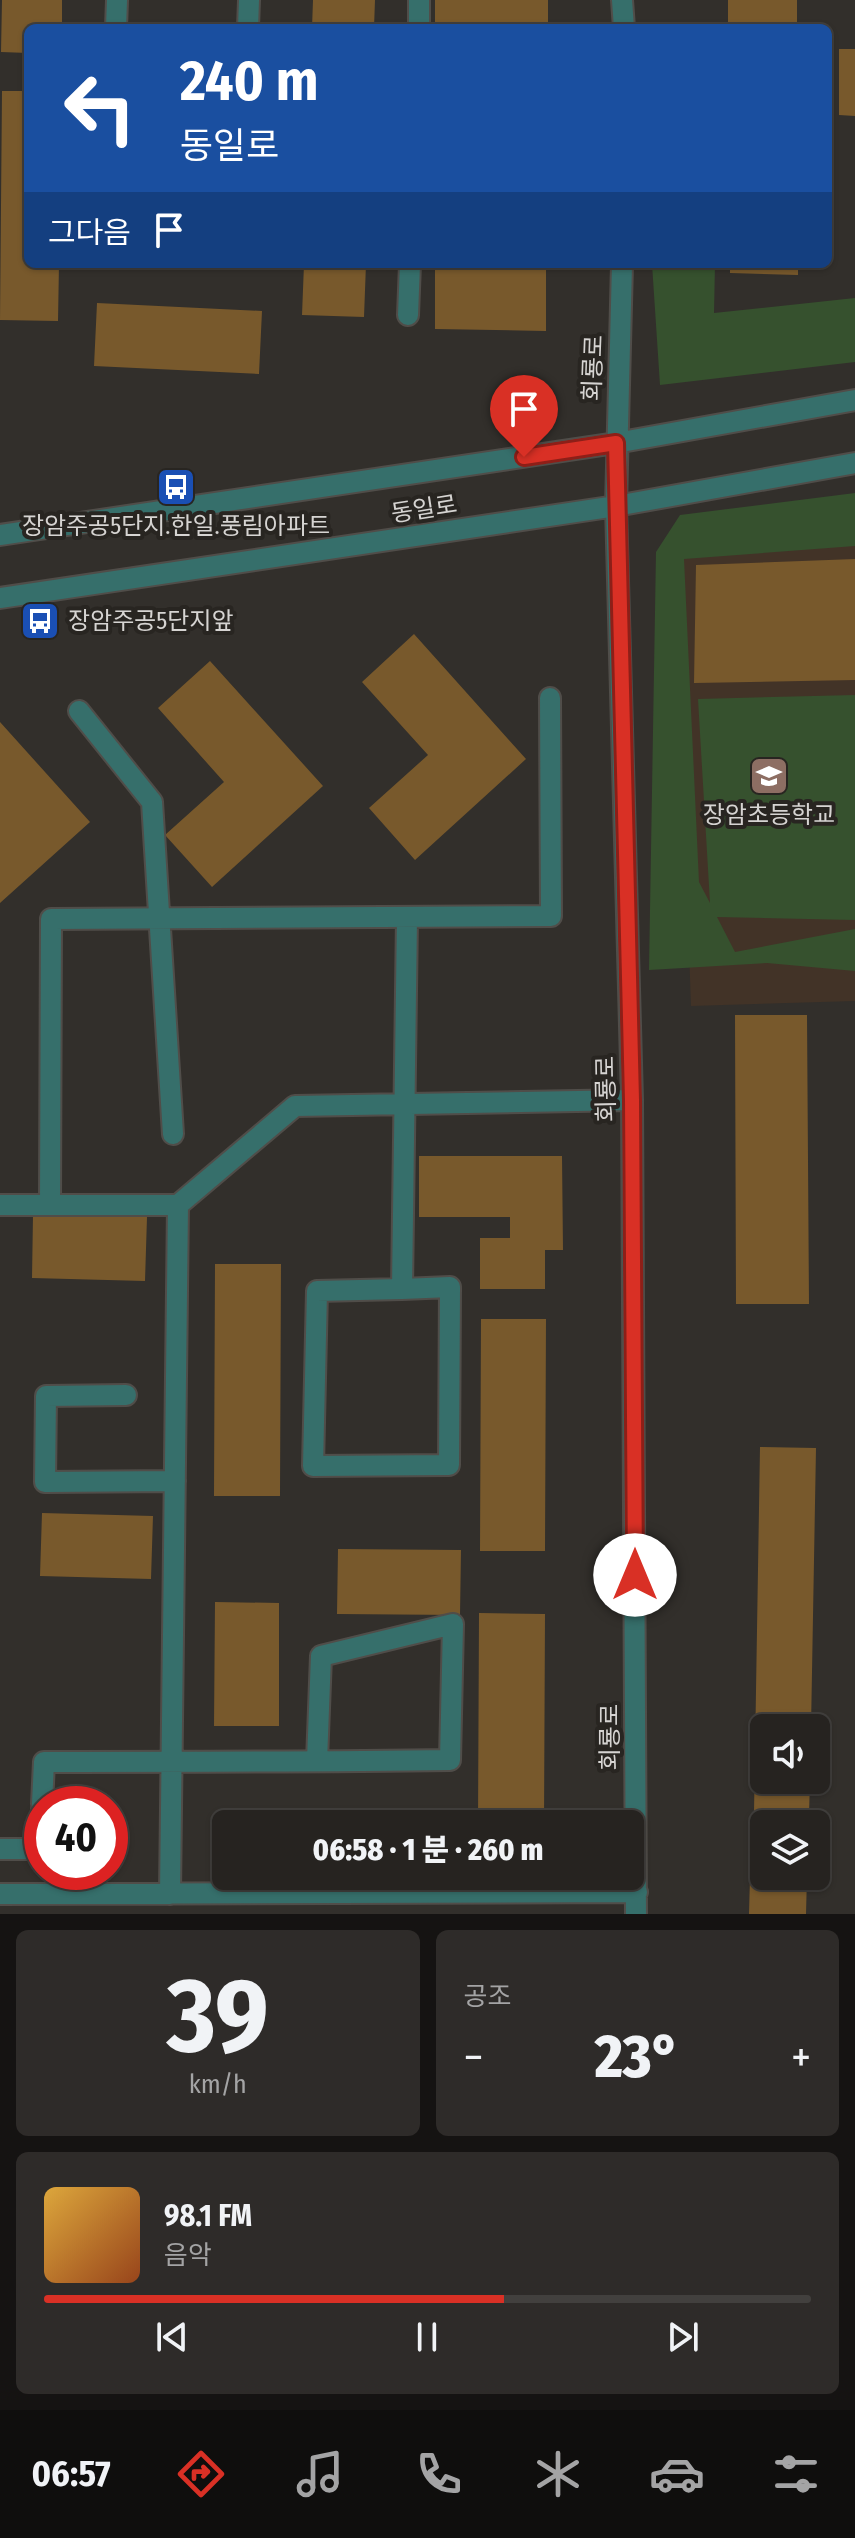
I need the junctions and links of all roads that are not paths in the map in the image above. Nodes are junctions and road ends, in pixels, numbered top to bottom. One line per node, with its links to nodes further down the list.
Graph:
1 (117, 0): 5 (street)
2 (249, 0): 6 (street)
3 (419, 0): 7 (street)
4 (622, 0): 8 (street)
5 (116, 24)
6 (248, 24)
7 (419, 24)
8 (624, 24)
9 (410, 268): 11 (street)
10 (622, 268): 13 (street, 회룡로)
11 (408, 315)
12 (855, 400): 13 (street, 동일로)
13 (616, 443): 15 (street, 회룡로); 16 (street, 동일로)
14 (855, 463): 15 (street, 동일로)
15 (616, 506): 17 (street, 동일로); 22 (street, 회룡로)
16 (0, 535)
17 (0, 598)
18 (550, 698): 20 (street)
19 (79, 711): 21 (street)
20 (407, 917): 21 (street); 23 (street)
21 (161, 918): 24 (street); 26 (street)
22 (632, 1100): 23 (street); 36 (street, 회룡로)
23 (406, 1104): 27 (street); 28 (street)
24 (173, 1134)
25 (0, 1205): 26 (street)
26 (50, 1205): 27 (street)
27 (178, 1205): 30 (street)
28 (402, 1289): 28 (street)
29 (126, 1395): 30 (street)
30 (175, 1481): 32 (street)
31 (317, 1761): 31 (street); 32 (street)
32 (171, 1762): 33 (street); 38 (street)
33 (43, 1786)
34 (0, 1849): 35 (street)
35 (24, 1849)
36 (637, 1892): 38 (street); 39 (street, 회룡로)
37 (0, 1894): 38 (street)
38 (170, 1894)
39 (636, 1914)

